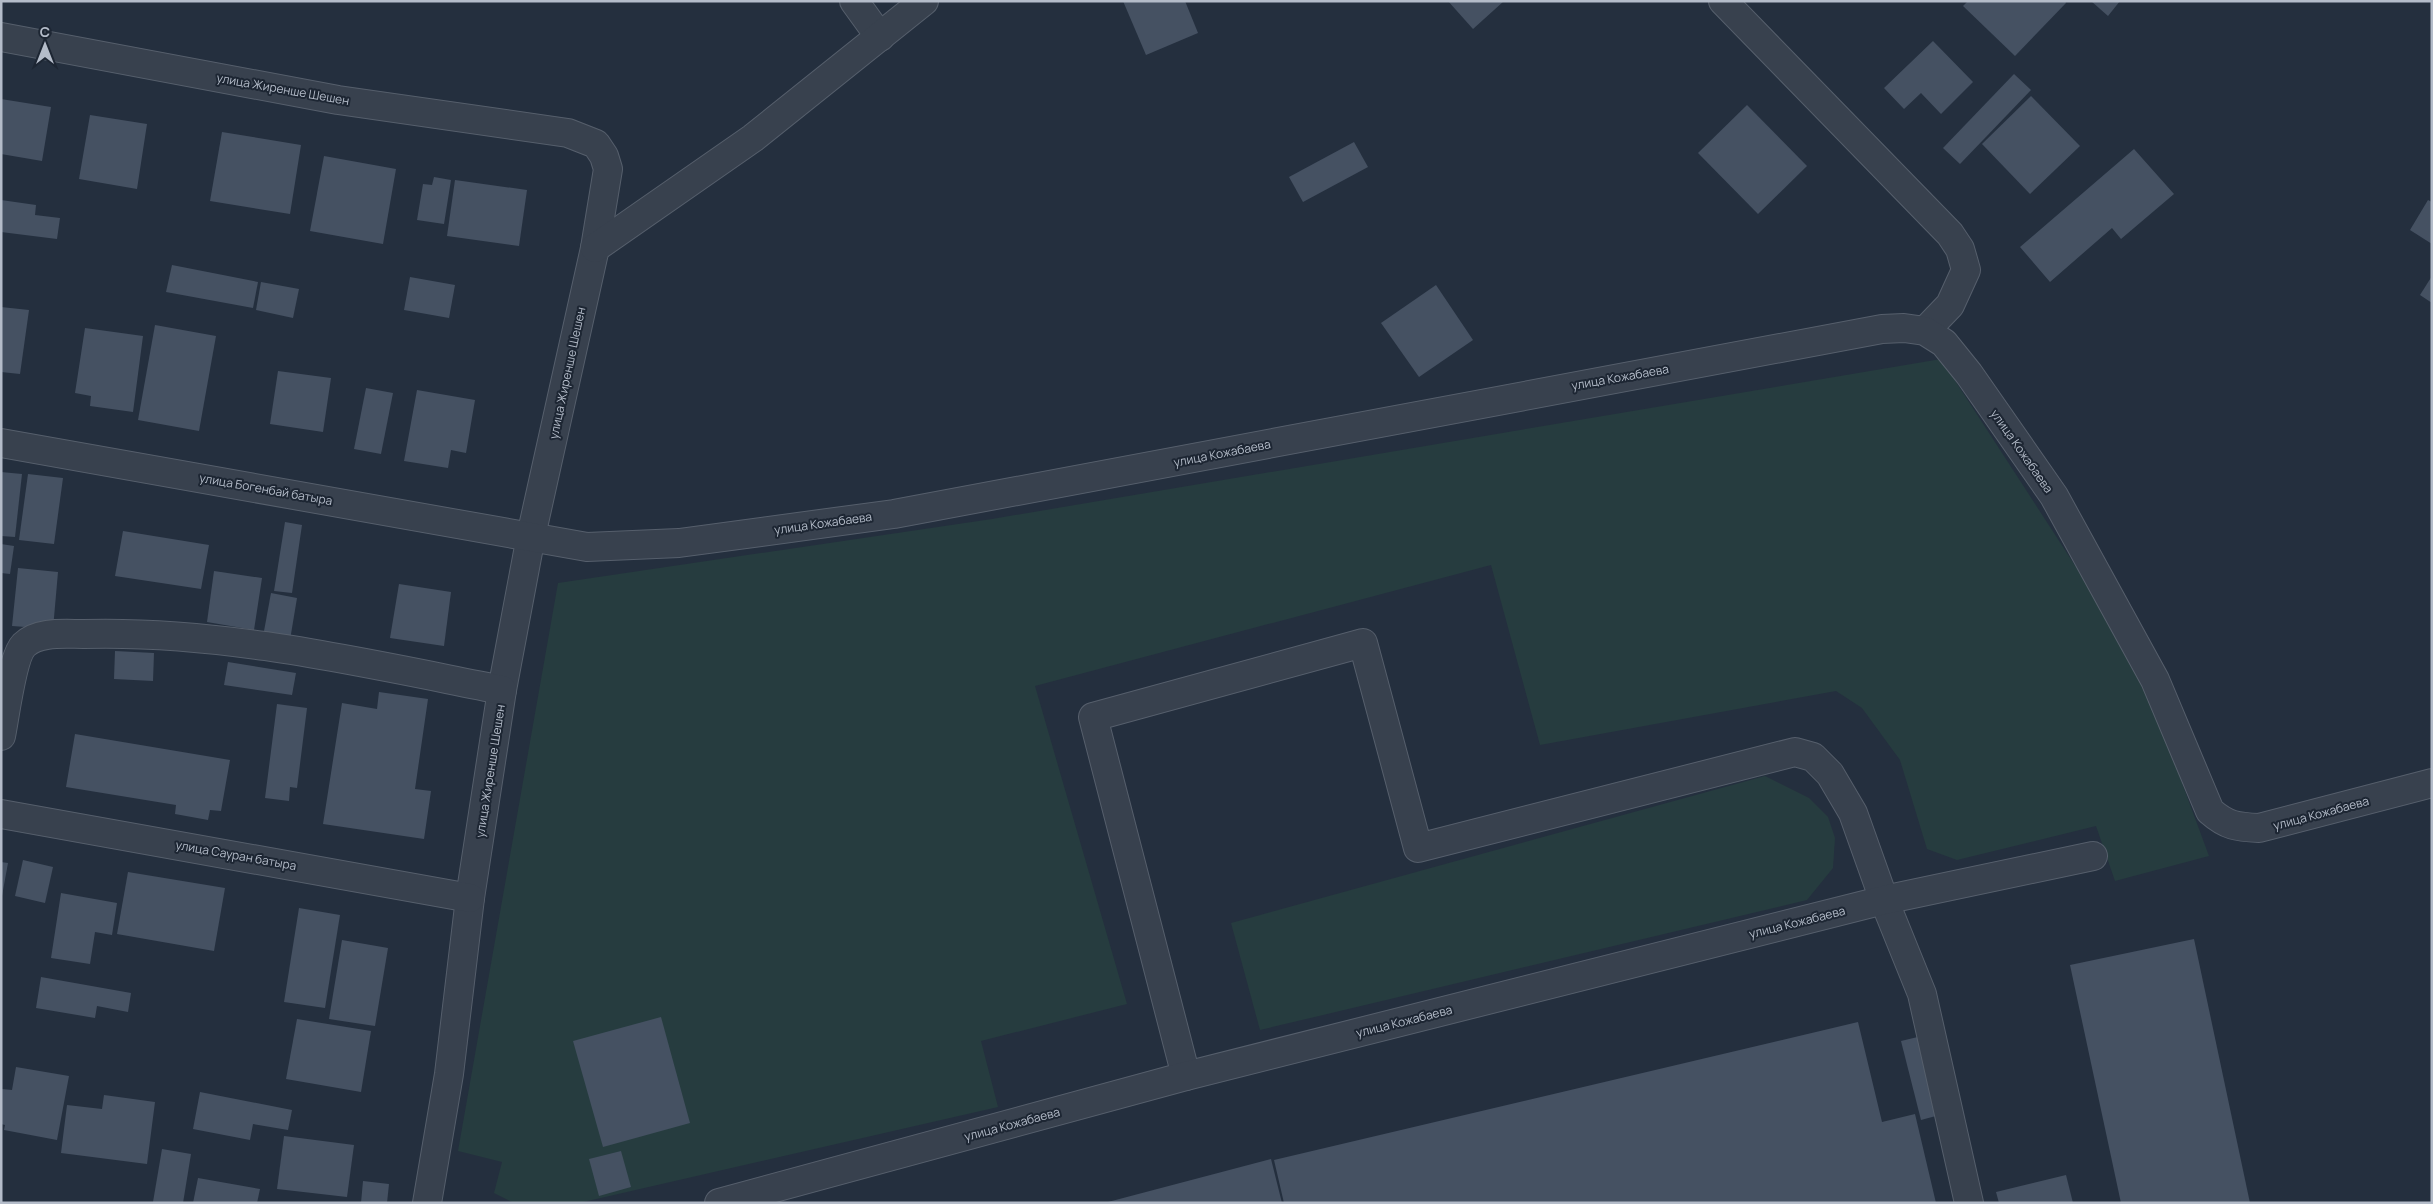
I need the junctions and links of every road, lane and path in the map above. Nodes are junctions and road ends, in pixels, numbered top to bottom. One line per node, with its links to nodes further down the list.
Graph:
1 (854, 1): 5 (street)
2 (924, 1): 5 (street)
3 (1722, 1): 7 (street)
4 (1, 37): 6 (street, улица Жиренше Шешен)
5 (880, 38): 6 (street)
6 (595, 248): 9 (street, улица Жиренше Шешен)
7 (1925, 332): 9 (street, улица Кожабаева); 12 (street, улица Кожабаева)
8 (1, 443): 9 (street, улица Богенбай батыра)
9 (531, 536): 10 (street, улица Жиренше Шешен)
10 (502, 690): 11 (street); 15 (street, улица Жиренше Шешен)
11 (1, 736)
12 (2432, 783)
13 (1, 814): 15 (street, улица Сауран батыра)
14 (2093, 856): 16 (street, улица Кожабаева)
15 (470, 898): 18 (street, улица Жиренше Шешен)
16 (1884, 900): 17 (street, улица Кожабаева); 17 (street); 20 (street)
17 (1186, 1076): 19 (street, улица Кожабаева)
18 (427, 1203)
19 (719, 1203)
20 (1969, 1203)

